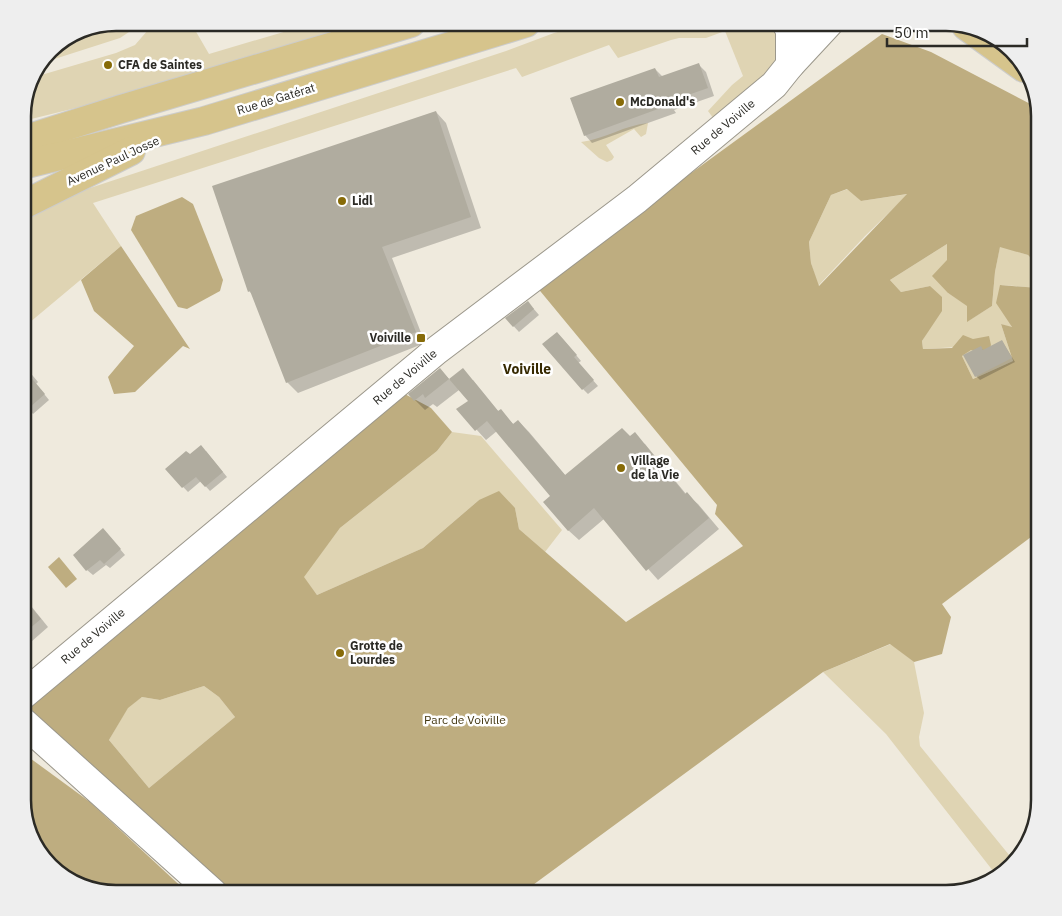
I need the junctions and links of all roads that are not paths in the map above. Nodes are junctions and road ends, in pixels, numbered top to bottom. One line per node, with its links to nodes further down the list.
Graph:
1 (381, 31): 7 (main road)
2 (497, 31): 6 (main road, Rue de Gatérat)
3 (790, 31): 5 (street)
4 (821, 31): 5 (street, Rue de Voiville)
5 (790, 64): 10 (street, Rue de Voiville)
6 (204, 121): 8 (main road, Rue de Gatérat); 9 (main road, Avenue Paul Josse)
7 (31, 137)
8 (31, 163)
9 (31, 200)
10 (31, 688)
11 (31, 730): 12 (street)
12 (203, 885)

